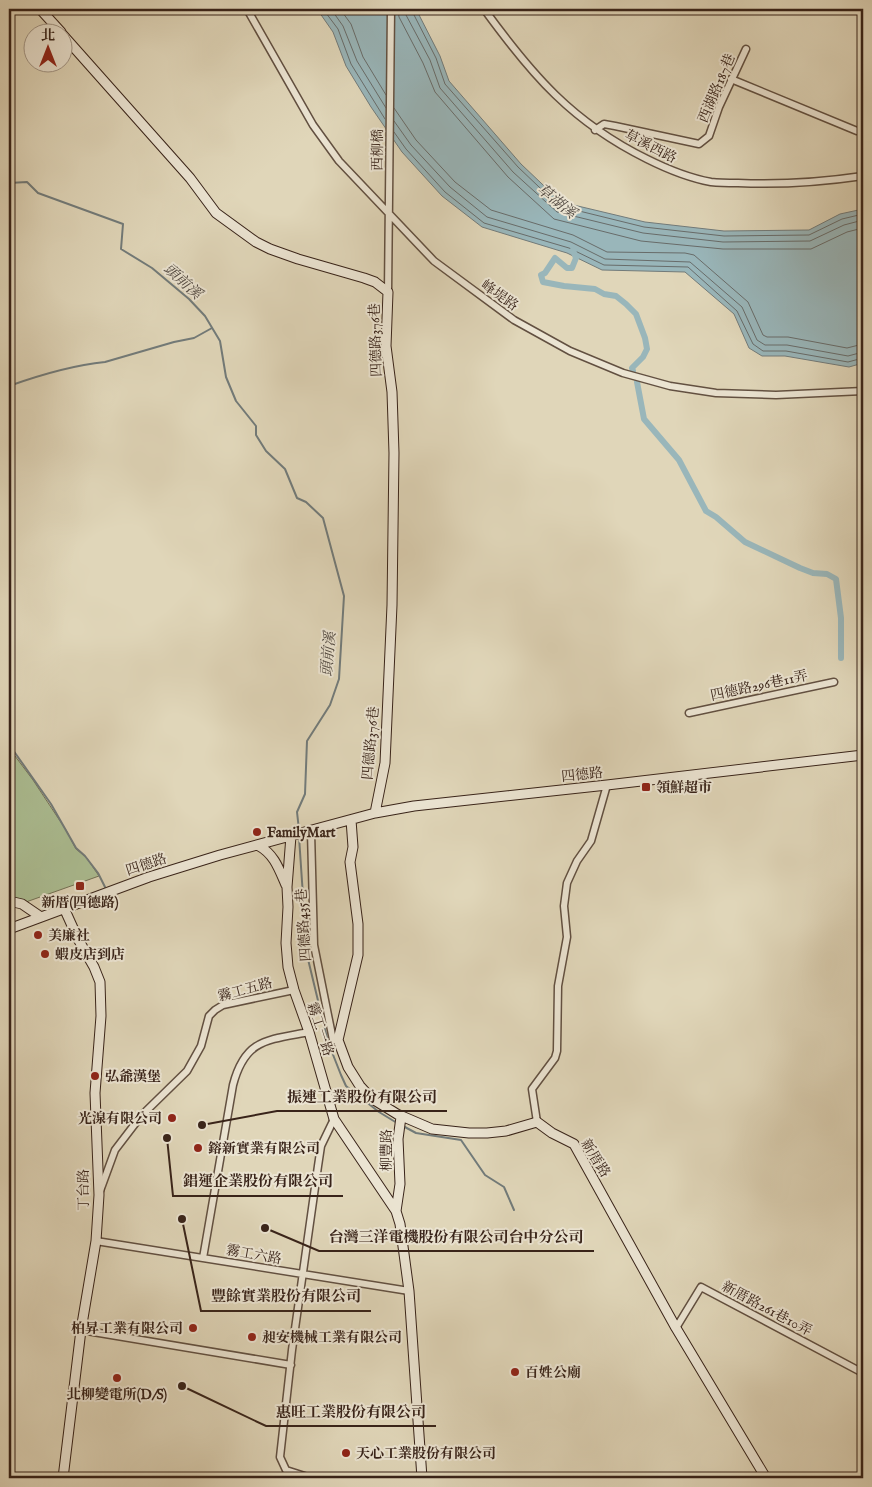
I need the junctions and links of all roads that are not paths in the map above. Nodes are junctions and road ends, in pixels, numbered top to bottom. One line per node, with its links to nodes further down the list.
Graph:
1 (40, 9): 5 (street, 四德路376巷)
2 (246, 9): 12 (street, 峰堤路)
3 (391, 9): 12 (street, 西柳橋)
4 (484, 9): 9 (street, 草溪西路)
5 (52, 22)
6 (72, 44): 13 (street, 四德路376巷)
7 (746, 49): 8 (street, 西湖路187巷)
8 (731, 79): 9 (street, 西湖路187巷); 10 (street)
9 (595, 130): 11 (street, 草溪西路)
10 (857, 131)
11 (863, 176)
12 (389, 215): 13 (street, 西柳橋); 14 (street, 峰堤路)
13 (388, 292): 19 (street, 四德路376巷)
14 (863, 391)
15 (834, 682): 16 (street, 四德路296巷11弄)
16 (689, 713)
17 (863, 755): 18 (street, 四德路)
18 (607, 785): 19 (street, 四德路); 34 (street)
19 (375, 813): 20 (street, 四德路)
20 (351, 820): 21 (street, 四德路); 31 (street)
21 (308, 832): 22 (street, 四德路); 31 (street, 四德路435巷)
22 (293, 836): 23 (street, 四德路); 24 (street, 霧工一路)
23 (259, 846): 24 (street); 26 (street, 四德路)
24 (287, 887): 29 (street, 霧工一路)
25 (9, 901): 27 (street)
26 (64, 908): 27 (street, 四德路); 35 (street, 丁台路)
27 (41, 917): 28 (street, 四德路)
28 (9, 928)
29 (294, 990): 30 (street, 霧工一路); 35 (street, 霧工五路)
30 (308, 1032): 33 (street, 霧工一路); 38 (street)
31 (338, 1040): 32 (street, 柳豐路)
32 (401, 1117): 34 (street); 36 (street, 柳豐路)
33 (334, 1119): 36 (street, 霧工一路); 39 (street)
34 (537, 1122): 41 (street, 新厝路)
35 (99, 1195): 37 (street, 丁台路)
36 (396, 1211): 40 (street, 柳豐路)
37 (96, 1241): 38 (street, 霧工六路); 42 (street, 丁台路)
38 (203, 1258): 39 (street, 霧工六路)
39 (303, 1275): 40 (street, 霧工六路); 43 (street)
40 (409, 1291): 47 (street, 柳豐路)
41 (676, 1328): 44 (street, 新厝路261巷10弄); 48 (street, 新厝路)
42 (82, 1330): 43 (street); 45 (street, 丁台路)
43 (291, 1365): 46 (street)
44 (863, 1373)
45 (63, 1478)
46 (311, 1478)
47 (422, 1478)
48 (766, 1478)

